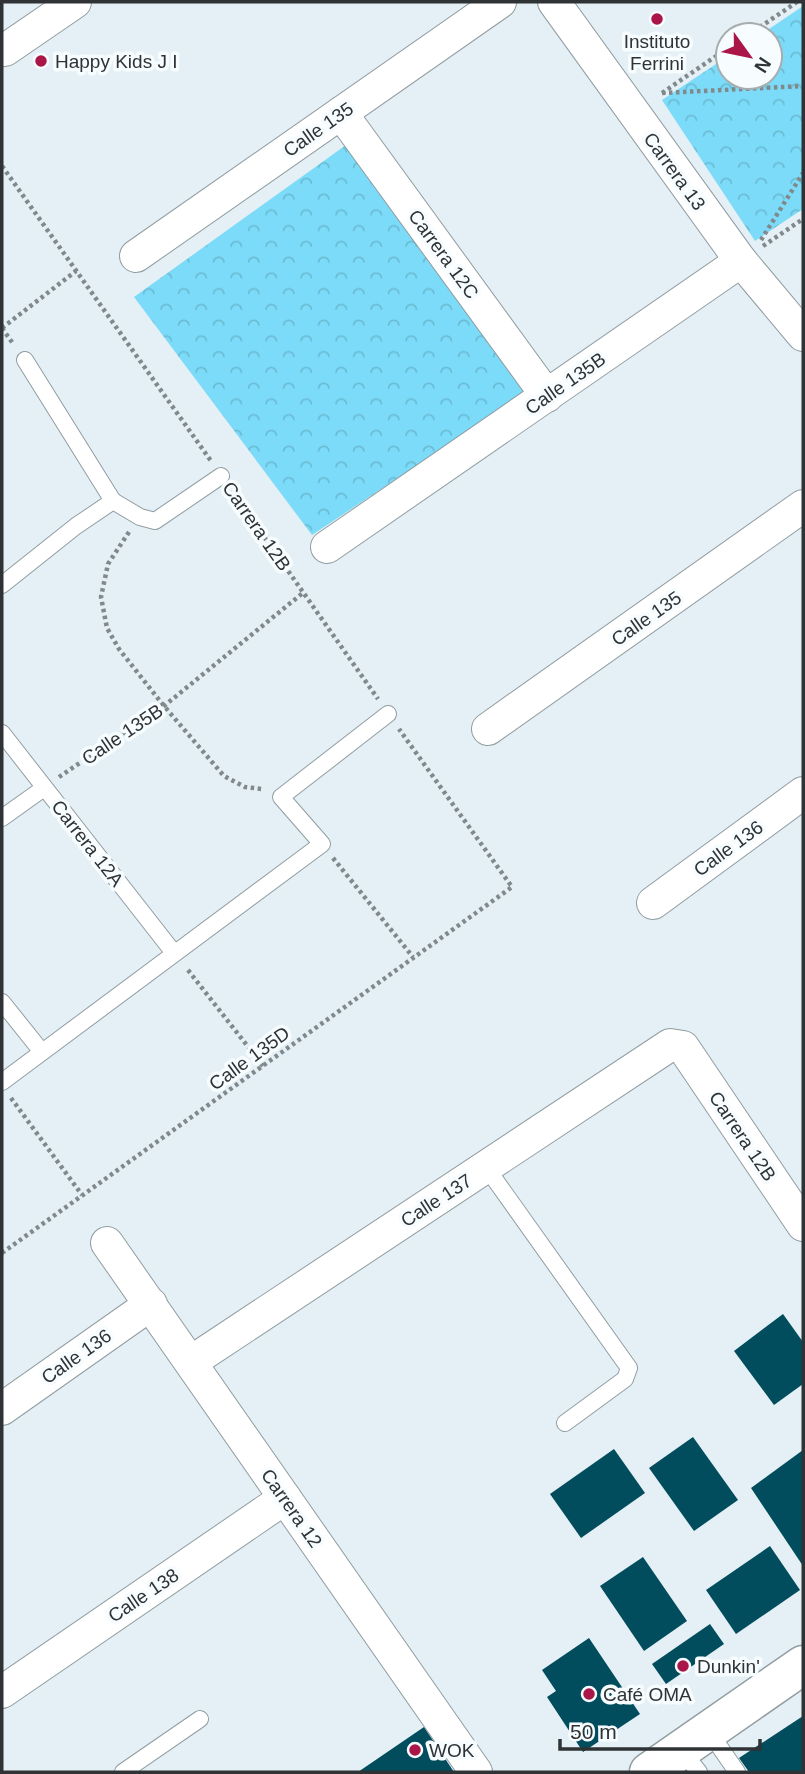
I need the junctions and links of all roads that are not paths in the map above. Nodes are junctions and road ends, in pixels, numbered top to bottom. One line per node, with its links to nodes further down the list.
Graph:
1 (75, 2): 4 (street)
2 (500, 2): 5 (street, Calle 135)
3 (554, 2): 7 (street, Carrera 13)
4 (4, 50)
5 (341, 113): 6 (street, Calle 135); 10 (street, Carrera 12C)
6 (135, 256)
7 (747, 257): 8 (street, Carrera 13); 10 (street, Calle 135B)
8 (803, 335)
9 (24, 359): 12 (lane)
10 (547, 396): 14 (street, Calle 135B)
11 (221, 476): 12 (lane)
12 (113, 501): 15 (lane)
13 (803, 506): 17 (street, Calle 135)
14 (327, 547)
15 (2, 585)
16 (388, 714): 23 (lane)
17 (488, 729)
18 (2, 733): 19 (lane, Carrera 12A)
19 (44, 788): 21 (lane); 23 (lane, Carrera 12A)
20 (803, 793): 22 (street, Calle 136)
21 (2, 818)
22 (653, 904)
23 (174, 953): 26 (lane)
24 (2, 1002): 26 (lane)
25 (682, 1047): 28 (street, Calle 137); 29 (street, Carrera 12B)
26 (42, 1052): 27 (lane)
27 (6, 1090)
28 (486, 1167): 32 (street, Calle 137); 34 (lane)
29 (803, 1225)
30 (107, 1243): 31 (street, Carrera 12)
31 (150, 1304): 32 (street, Carrera 12); 33 (street, Calle 136)
32 (191, 1362): 35 (street, Carrera 12)
33 (2, 1409)
34 (565, 1423)
35 (285, 1498): 37 (street, Calle 138); 41 (street, Carrera 12)
36 (803, 1665): 39 (street)
37 (2, 1692)
38 (200, 1719): 40 (lane)
39 (696, 1751): 42 (street); 43 (lane)
40 (123, 1772)
41 (476, 1772)
42 (649, 1772)
43 (737, 1772)

